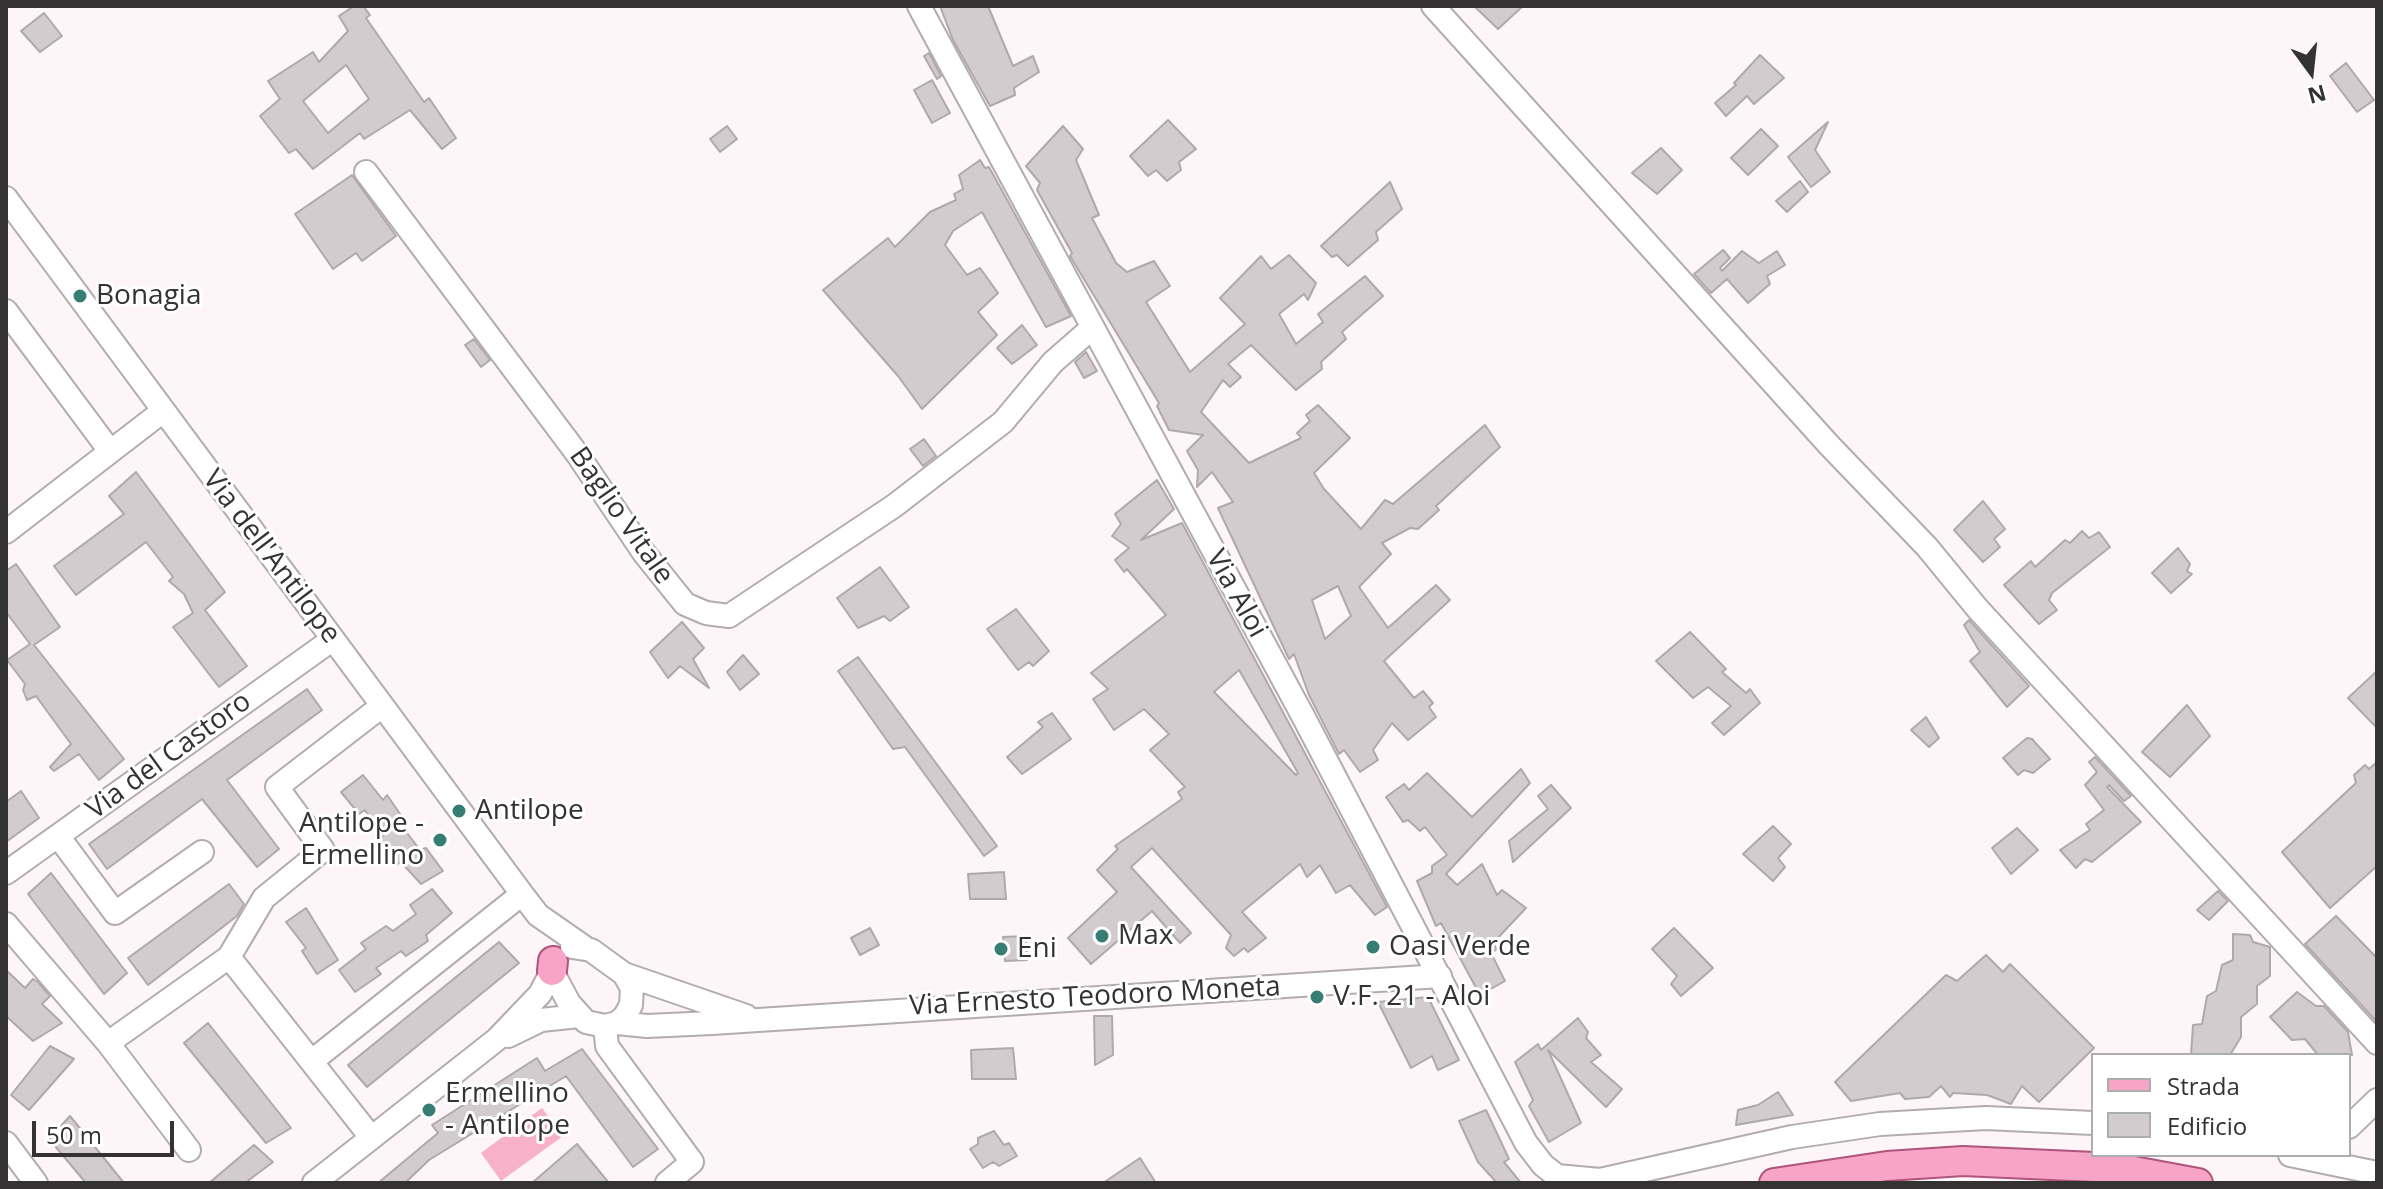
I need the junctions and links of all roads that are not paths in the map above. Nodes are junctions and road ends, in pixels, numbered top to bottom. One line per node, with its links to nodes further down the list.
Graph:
1 (919, 6): 6 (street, Via Aloi)
2 (1433, 6): 28 (street)
3 (366, 172): 6 (street, Baglio Vitale)
4 (6, 199): 7 (street, Via dell'Antilope)
5 (6, 311): 8 (street)
6 (1092, 328): 22 (street, Via Aloi)
7 (163, 411): 8 (street); 10 (street, Via dell'Antilope)
8 (110, 451): 9 (street)
9 (6, 532)
10 (333, 639): 11 (street, Via dell'Antilope); 12 (street, Via del Castoro)
11 (382, 706): 15 (street, Via dell'Antilope); 19 (street)
12 (58, 836): 13 (street); 14 (street, Via del Castoro)
13 (202, 852)
14 (6, 873)
15 (522, 894): 16 (street, Via dell'Antilope); 29 (street)
16 (538, 915): 18 (street); 20 (street)
17 (6, 924): 27 (street)
18 (584, 947): 20 (street); 21 (street)
19 (229, 957): 27 (street); 29 (street)
20 (552, 966): 23 (street); 26 (street)
21 (624, 974): 24 (street, Via Ernesto Teodoro Moneta); 25 (street)
22 (1440, 976): 24 (street, Via Ernesto Teodoro Moneta); 31 (street, Via Aloi)
23 (579, 1016): 25 (street); 26 (street)
24 (750, 1018): 25 (street, Via Ernesto Teodoro Moneta)
25 (611, 1025): 41 (street)
26 (496, 1040): 33 (street)
27 (108, 1043): 35 (street)
28 (2377, 1043)
29 (312, 1061): 33 (street)
30 (2377, 1100): 32 (street)
31 (2091, 1123)
32 (2351, 1125)
33 (370, 1136): 40 (street)
34 (6, 1143): 39 (street)
35 (189, 1150)
36 (2312, 1157): 37 (street)
37 (2335, 1159): 38 (street)
38 (2377, 1173)
39 (36, 1183)
40 (314, 1183)
41 (667, 1183)
42 (1774, 1183): 43 (main road)
43 (2198, 1183)

